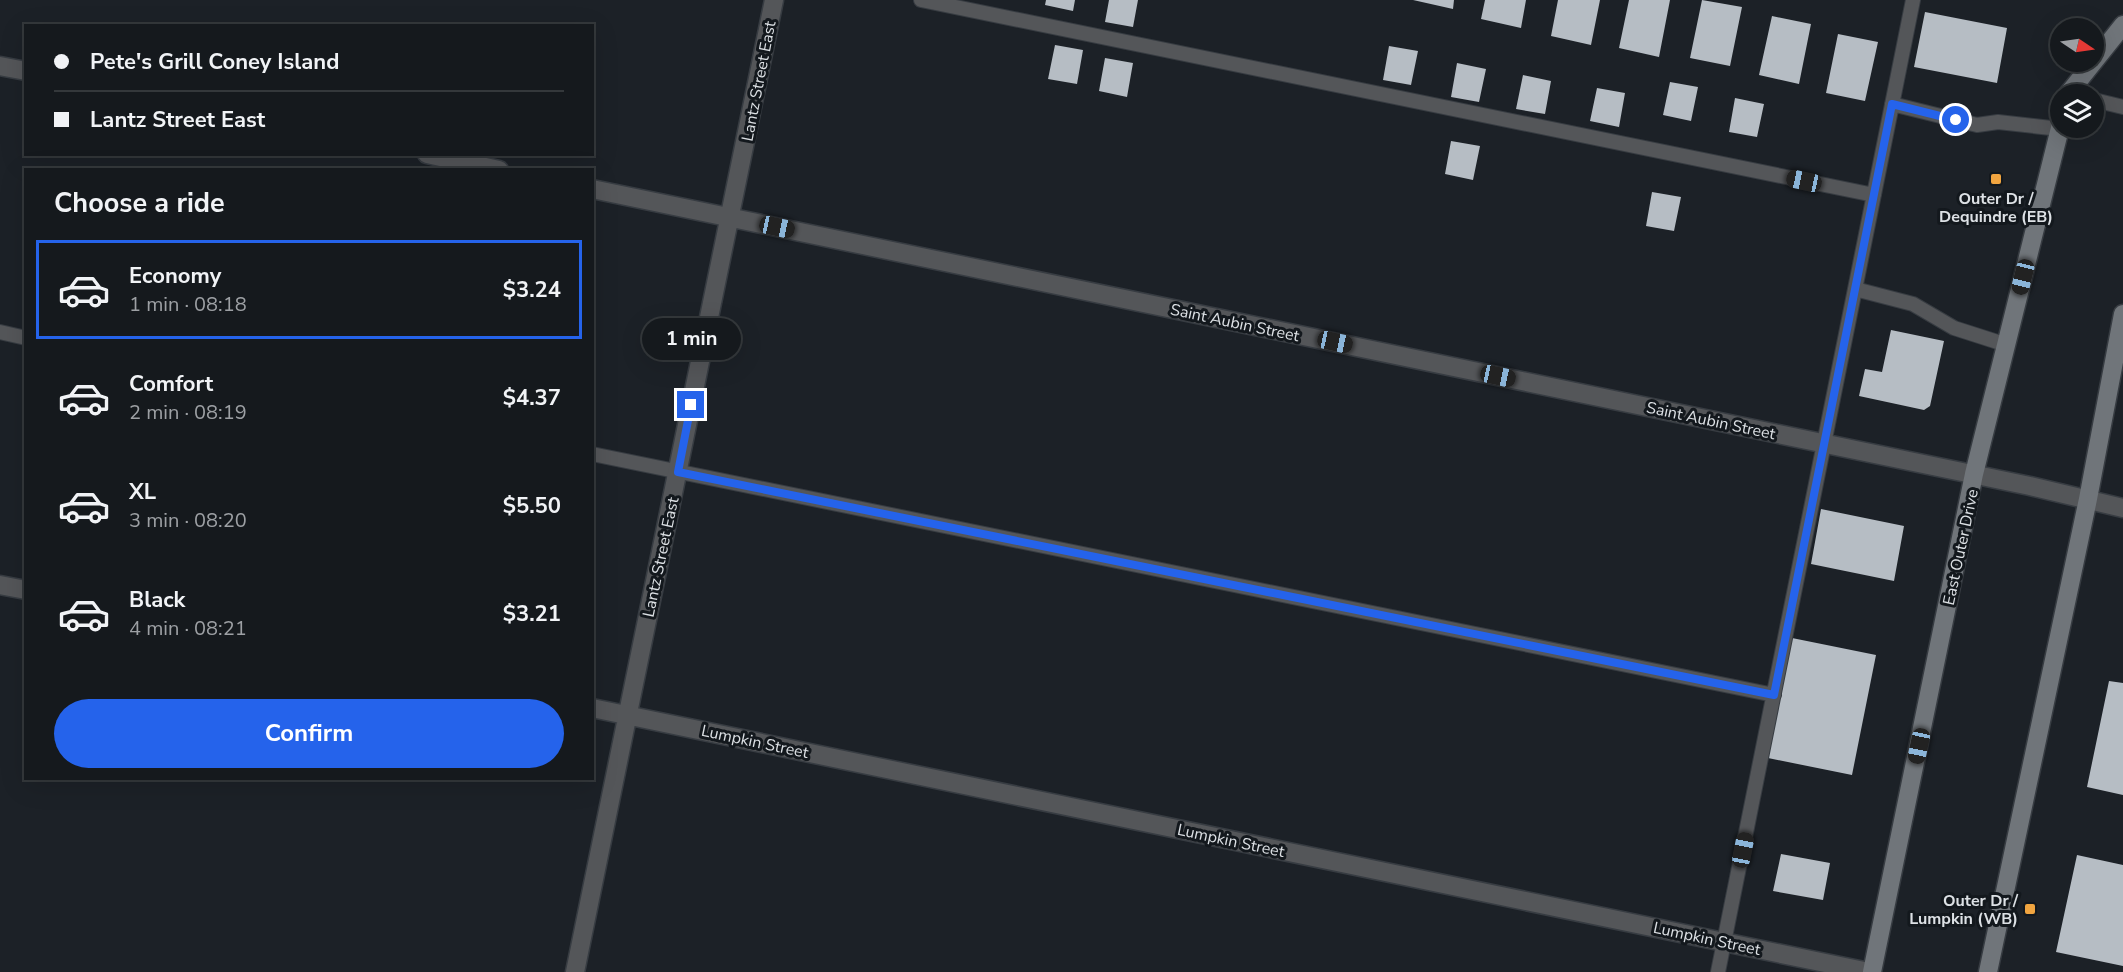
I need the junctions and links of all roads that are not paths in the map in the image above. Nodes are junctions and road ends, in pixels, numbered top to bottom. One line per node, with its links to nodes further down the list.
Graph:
1 (774, 0): 17 (street, Lantz Street East)
2 (921, 0): 16 (lane)
3 (1913, 0): 9 (lane)
4 (2123, 25): 7 (street)
5 (0, 66): 6 (street)
6 (24, 71)
7 (2077, 84)
8 (2104, 102): 10 (lane)
9 (1892, 104): 11 (lane); 16 (lane)
10 (2123, 107)
11 (2050, 126)
12 (2057, 138): 22 (street, East Outer Drive)
13 (436, 156): 14 (street)
14 (490, 168)
15 (594, 189): 17 (street, Saint Aubin Street)
16 (1874, 195): 18 (lane)
17 (730, 218): 23 (street, Saint Aubin Street); 25 (street, Lantz Street East)
18 (1855, 289): 22 (lane); 23 (lane)
19 (2123, 314): 27 (street)
20 (0, 332): 21 (lane)
21 (24, 338)
22 (2007, 345): 26 (street, East Outer Drive)
23 (1824, 443): 26 (street, Saint Aubin Street); 31 (lane)
24 (594, 454): 25 (lane)
25 (678, 472): 31 (lane); 33 (street, Lantz Street East)
26 (1974, 474): 27 (street, Saint Aubin Street); 37 (street, East Outer Drive)
27 (2088, 500): 28 (street, Saint Aubin Street); 38 (street)
28 (2123, 508)
29 (0, 585): 30 (street)
30 (24, 590)
31 (1774, 695): 34 (lane)
32 (594, 708): 33 (street, Lumpkin Street)
33 (628, 715): 34 (street, Lumpkin Street); 35 (street, Lantz Street East)
34 (1725, 942): 36 (lane); 37 (street, Lumpkin Street)
35 (574, 972)
36 (1718, 972)
37 (1870, 972)
38 (1988, 972)

